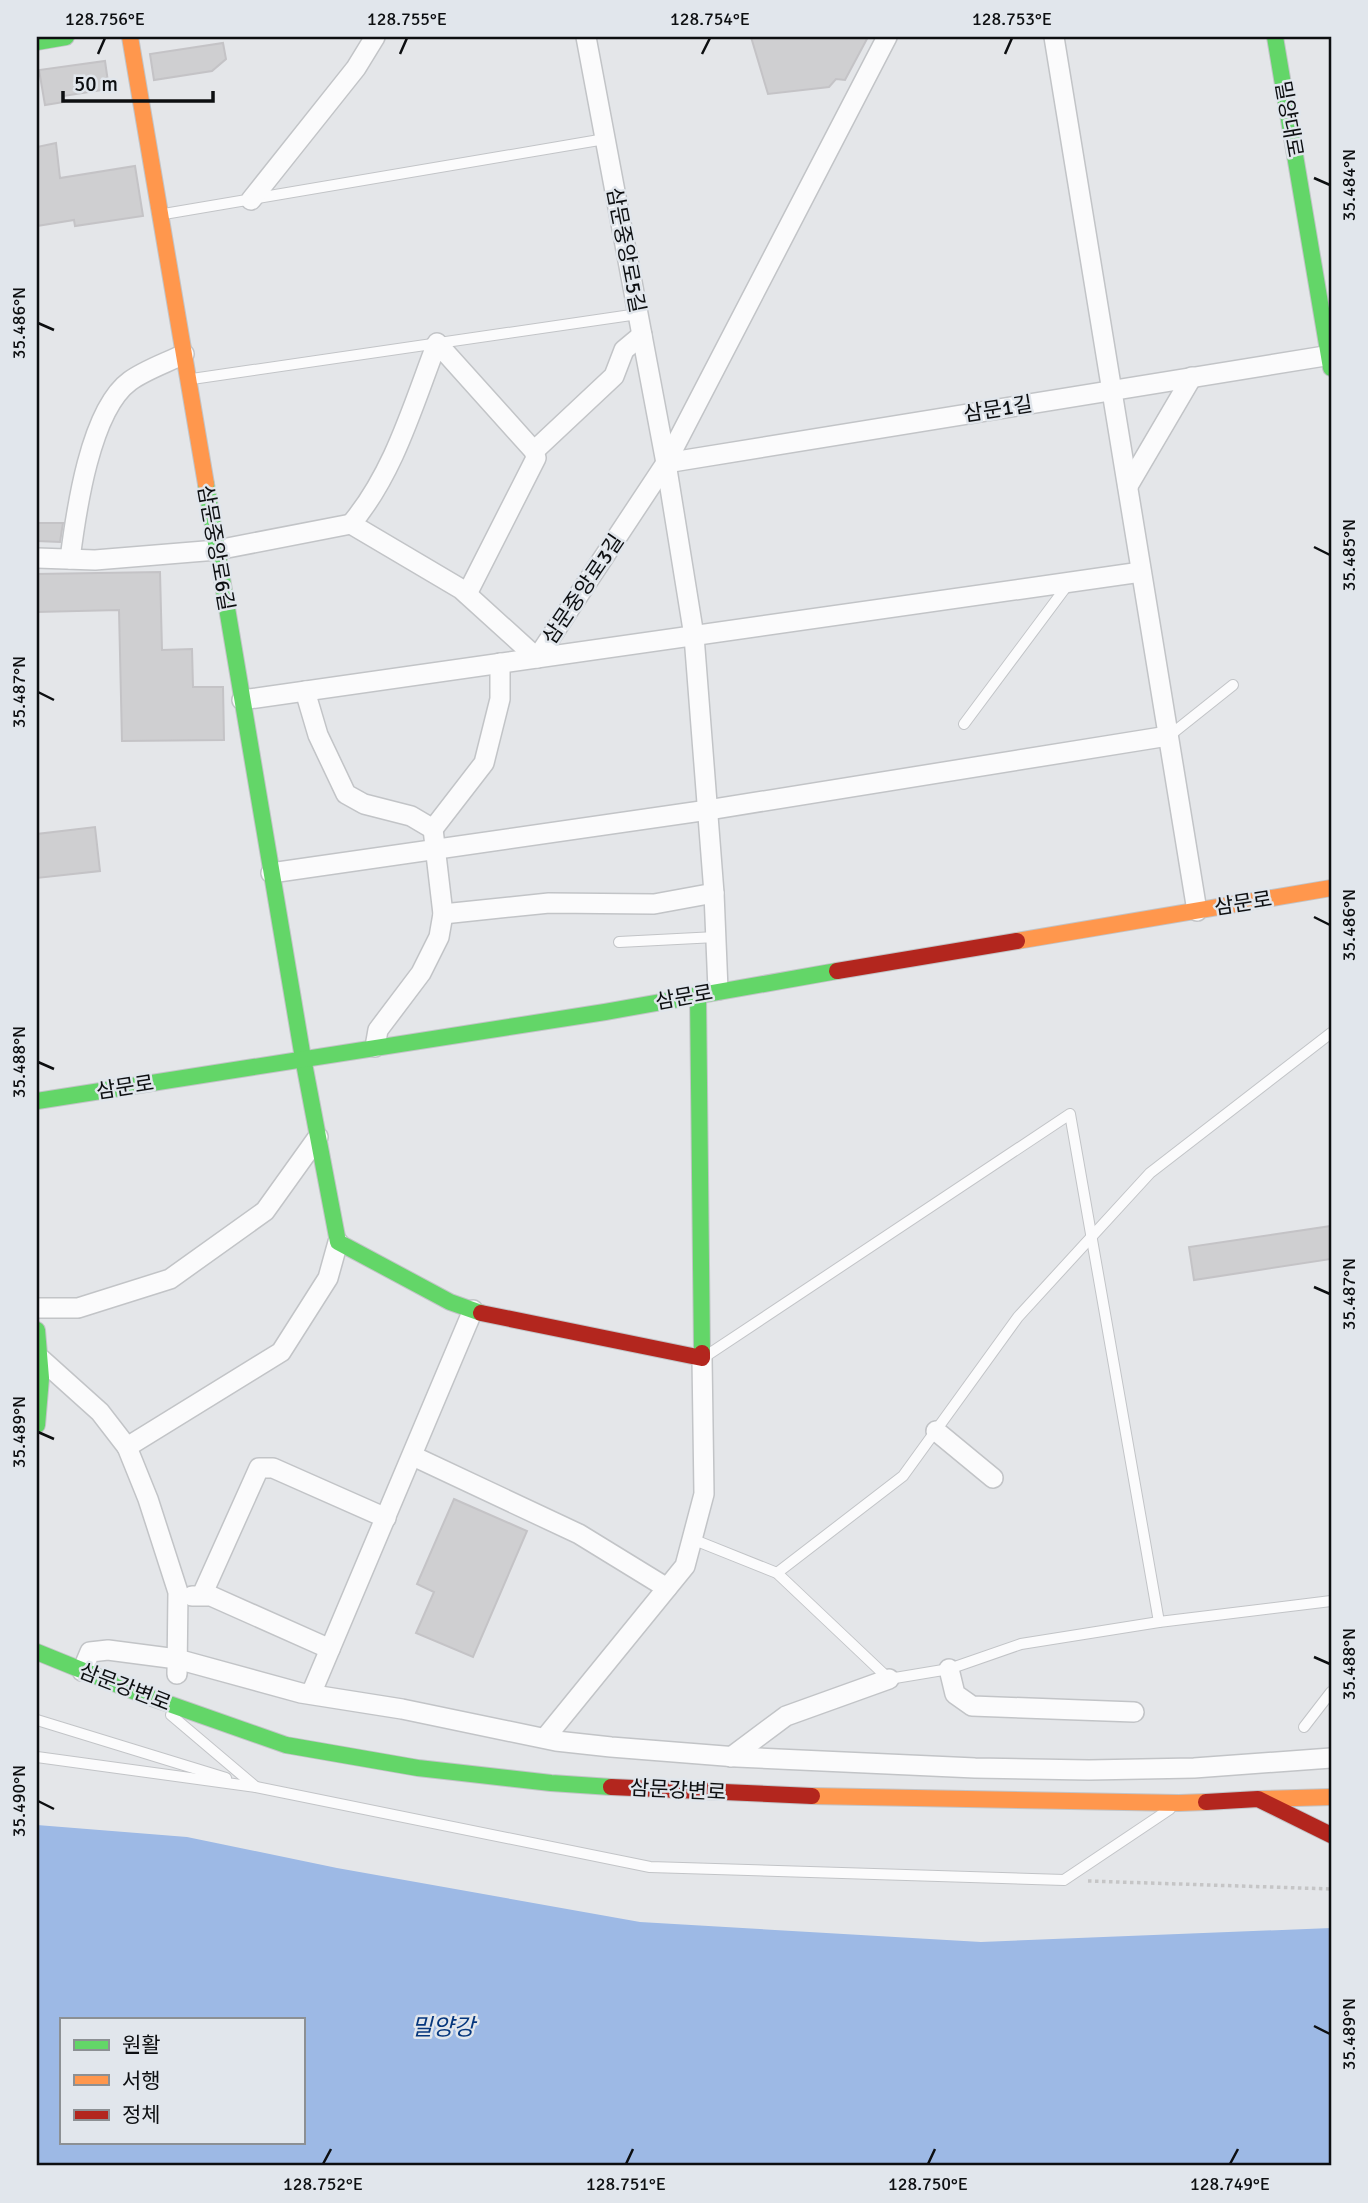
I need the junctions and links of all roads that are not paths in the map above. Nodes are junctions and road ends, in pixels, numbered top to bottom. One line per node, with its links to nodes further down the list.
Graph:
1 (66, 37): 8 (street)
2 (130, 37): 11 (street, 삼문중앙로6길)
3 (375, 37): 10 (street)
4 (586, 37): 9 (street, 삼문중앙로5길)
5 (887, 37): 21 (street, 삼문중앙로3길)
6 (1054, 37): 19 (street)
7 (1275, 37): 16 (street, 밀양대로)
8 (37, 42)
9 (605, 139): 10 (lane); 12 (street, 삼문중앙로5길)
10 (251, 200): 11 (lane)
11 (160, 215): 15 (street, 삼문중앙로6길)
12 (638, 314): 13 (street, 삼문중앙로5길); 14 (lane)
13 (642, 335): 20 (street); 21 (street, 삼문중앙로5길)
14 (437, 344): 18 (lane); 20 (street); 23 (street)
15 (184, 354): 18 (street, 삼문중앙로6길); 26 (street)
16 (1331, 359): 17 (street, 삼문1길)
17 (1192, 377): 19 (street, 삼문1길); 22 (street)
18 (188, 380): 24 (street, 삼문중앙로6길)
19 (1112, 390): 21 (street, 삼문1길); 22 (street)
20 (534, 451): 29 (street)
21 (666, 463): 30 (street, 삼문중앙로5길); 31 (street, 삼문중앙로3길)
22 (1128, 486): 27 (street)
23 (351, 524): 24 (street); 29 (street, 삼문중앙로3길)
24 (217, 550): 26 (street); 35 (street, 삼문중앙로6길)
25 (37, 558): 26 (street)
26 (70, 559)
27 (1141, 572): 28 (street); 37 (street)
28 (1069, 582): 30 (street); 36 (lane)
29 (467, 594): 31 (street, 삼문중앙로3길)
30 (694, 636): 31 (street); 38 (street, 삼문중앙로5길)
31 (537, 658): 32 (street)
32 (500, 663): 34 (street); 39 (street)
33 (1233, 685): 37 (lane)
34 (305, 691): 35 (street); 39 (street)
35 (242, 700): 40 (street, 삼문중앙로6길)
36 (964, 724)
37 (1168, 736): 38 (street); 43 (street)
38 (708, 810): 39 (street); 42 (street, 삼문중앙로5길)
39 (434, 839): 40 (street); 44 (street)
40 (271, 873): 50 (street, 삼문중앙로6길)
41 (1331, 888): 43 (street, 삼문로)
42 (714, 893): 44 (street); 45 (street, 삼문중앙로5길)
43 (1197, 911): 47 (street, 삼문로)
44 (443, 914): 49 (street)
45 (716, 937): 46 (lane); 47 (street, 삼문중앙로5길)
46 (619, 942)
47 (708, 992): 49 (street, 삼문로); 58 (street)
48 (1331, 1033): 53 (lane)
49 (375, 1047): 50 (street, 삼문로)
50 (303, 1058): 51 (street, 삼문로); 52 (street, 삼문중앙로6길)
51 (37, 1101)
52 (318, 1137): 54 (street, 삼문중앙로6길); 55 (street)
53 (1091, 1237): 58 (lane); 61 (lane); 72 (lane)
54 (338, 1242): 56 (street); 62 (street)
55 (37, 1308)
56 (473, 1310): 58 (street); 63 (street)
57 (37, 1330): 59 (street)
58 (702, 1358): 66 (street)
59 (39, 1359): 60 (street); 62 (street)
60 (37, 1425)
61 (936, 1431): 64 (street); 67 (lane)
62 (127, 1447): 70 (street)
63 (413, 1456): 65 (street); 68 (street)
64 (993, 1478)
65 (386, 1518): 69 (street); 73 (street)
66 (692, 1539): 67 (lane); 68 (street)
67 (777, 1573): 78 (lane)
68 (667, 1588): 85 (street)
69 (202, 1595): 70 (street); 73 (street)
70 (177, 1598): 75 (street)
71 (1331, 1601): 72 (lane)
72 (1159, 1622): 76 (lane)
73 (330, 1649): 80 (street)
74 (37, 1652): 77 (street, 삼문강변로)
75 (177, 1667): 77 (street); 80 (street)
76 (949, 1669): 78 (lane); 82 (street)
77 (82, 1671): 81 (street, 삼문강변로)
78 (889, 1679): 87 (street)
79 (1331, 1692): 84 (lane)
80 (311, 1694): 85 (street)
81 (149, 1697): 89 (lane); 92 (street, 삼문강변로)
82 (1133, 1712)
83 (37, 1720): 89 (lane)
84 (1304, 1727)
85 (545, 1738): 87 (street)
86 (37, 1757): 89 (lane)
87 (731, 1757): 88 (street)
88 (1331, 1758)
89 (256, 1787): 92 (lane)
90 (1331, 1797): 91 (street)
91 (1258, 1799): 92 (street, 삼문강변로); 93 (street, 삼문강변로)
92 (1179, 1803)
93 (1331, 1835)

